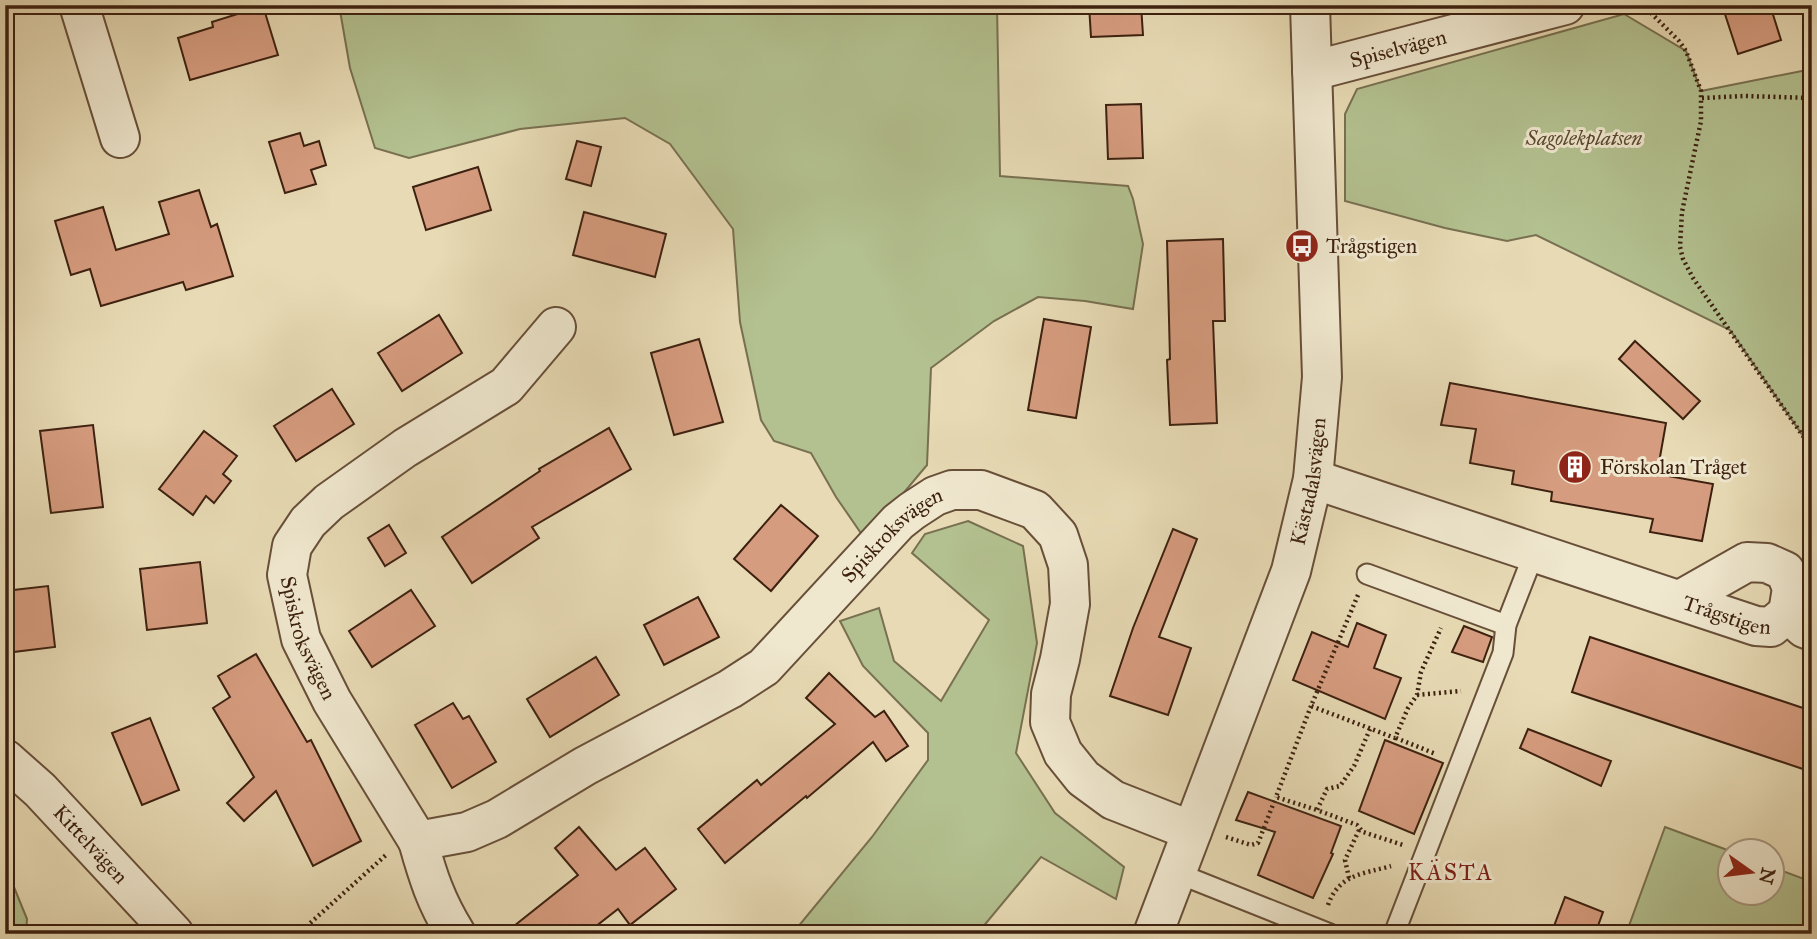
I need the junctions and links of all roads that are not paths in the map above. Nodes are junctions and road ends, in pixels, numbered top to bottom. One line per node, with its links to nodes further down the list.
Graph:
1 (79, 5): 5 (street)
2 (1310, 5): 4 (street, Kästadalsvägen)
3 (1565, 5): 4 (street, Spiselvägen)
4 (1312, 71): 7 (street, Kästadalsvägen)
5 (120, 138)
6 (556, 327): 15 (street, Spiskroksvägen)
7 (1313, 479): 8 (street, Trågstigen); 14 (street, Kästadalsvägen)
8 (1532, 551): 10 (street, Trågstigen); 12 (lane)
9 (1367, 574): 12 (lane)
10 (1681, 600): 11 (street, Trågstigen); 11 (street)
11 (1800, 622)
12 (1506, 625): 21 (lane)
13 (5, 759): 18 (street, Kittelvägen)
14 (1192, 831): 15 (street, Spiskroksvägen); 16 (street, Kästadalsvägen)
15 (418, 841): 19 (street, Spiskroksvägen)
16 (1177, 873): 17 (lane); 20 (street, Kästadalsvägen)
17 (1325, 932)
18 (174, 934)
19 (456, 934)
20 (1153, 934)
21 (1394, 934)

